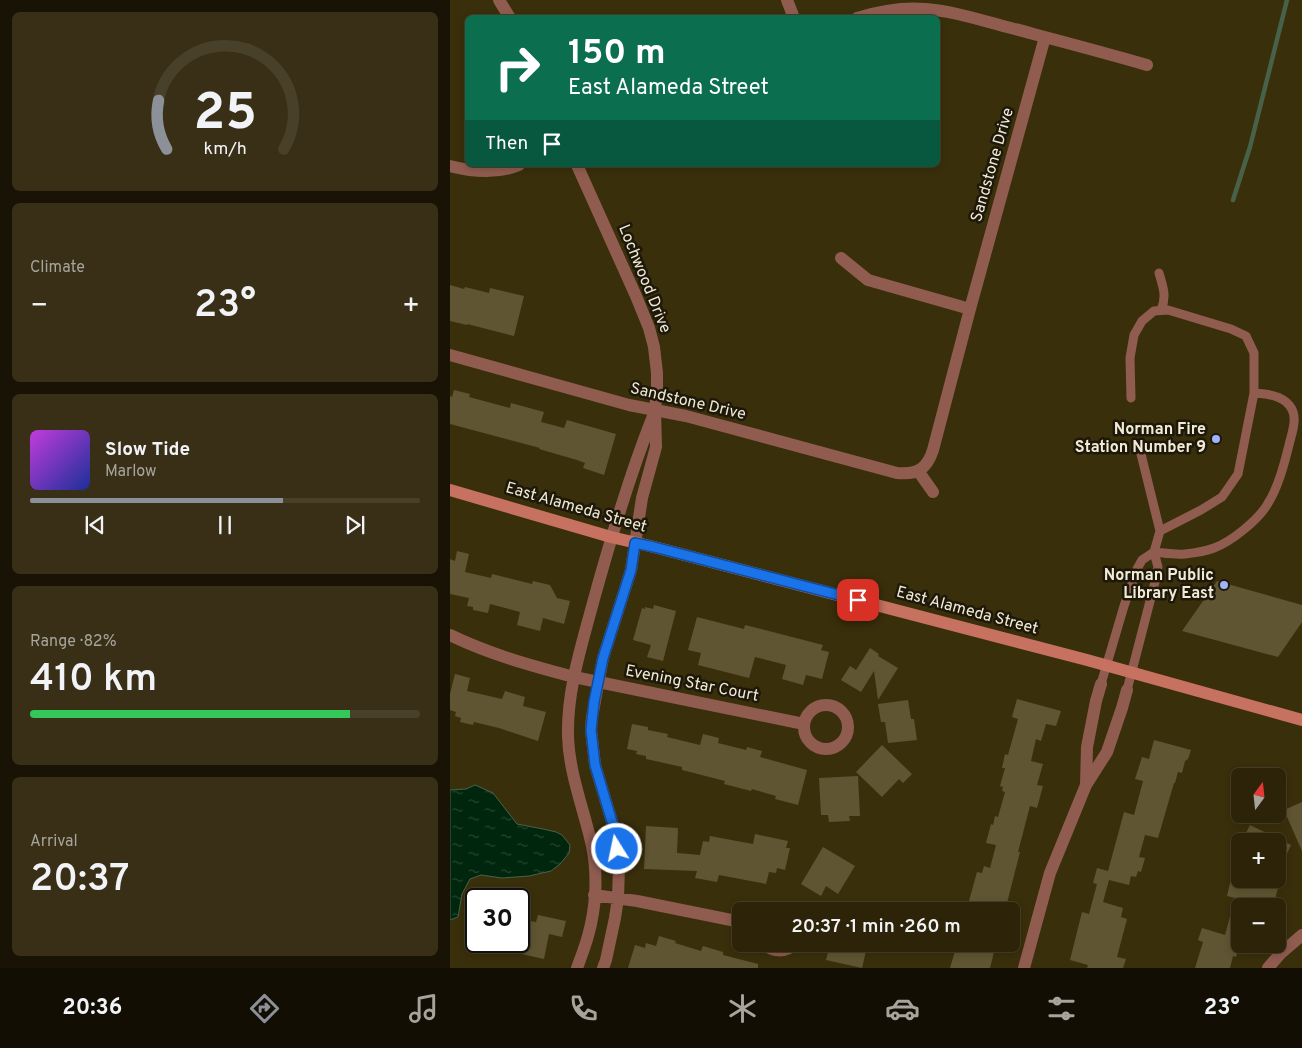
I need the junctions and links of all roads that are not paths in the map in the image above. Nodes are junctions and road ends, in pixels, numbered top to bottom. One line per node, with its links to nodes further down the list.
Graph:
1 (499, 0): 3 (street)
2 (787, 0): 4 (street)
3 (508, 15)
4 (793, 15)
5 (869, 15): 6 (street)
6 (1045, 37): 7 (street); 13 (street, Sandstone Drive)
7 (1147, 65)
8 (450, 166): 9 (street)
9 (513, 167)
10 (578, 167): 18 (street, Lochwood Drive)
11 (841, 258): 13 (street)
12 (1159, 273): 14 (lane)
13 (970, 309): 20 (street, Sandstone Drive)
14 (1161, 310): 16 (lane); 17 (lane)
15 (450, 355): 18 (street, Sandstone Drive)
16 (1254, 393): 23 (lane); 26 (lane)
17 (1131, 398)
18 (655, 410): 20 (street, Sandstone Drive); 24 (street, Lochwood Drive); 25 (street, Lochwood Drive)
19 (1139, 446): 23 (lane)
20 (919, 470): 22 (street)
21 (450, 490): 24 (street, East Alameda Street)
22 (933, 492)
23 (1160, 531): 26 (lane)
24 (611, 536): 25 (street, East Alameda Street); 30 (street, Lochwood Drive)
25 (635, 543): 28 (street, East Alameda Street); 31 (street, Lochwood Drive)
26 (1154, 552): 28 (lane); 29 (lane)
27 (450, 635): 30 (street, Evening Star Court)
28 (1107, 665): 29 (street, East Alameda Street); 32 (lane)
29 (1131, 672): 33 (lane); 34 (street, East Alameda Street)
30 (574, 677): 31 (street, Evening Star Court); 37 (street, Lochwood Drive)
31 (598, 682): 35 (street, Evening Star Court); 38 (street, Lochwood Drive)
32 (1101, 684): 36 (street)
33 (1127, 690): 36 (street)
34 (1302, 720)
35 (804, 724)
36 (1086, 785): 43 (street)
37 (594, 895): 38 (street); 41 (street, Lochwood Drive)
38 (618, 898): 39 (street); 42 (street, Lochwood Drive)
39 (732, 920)
40 (1302, 935): 44 (street)
41 (577, 968)
42 (603, 968)
43 (1024, 968)
44 (1268, 968)

